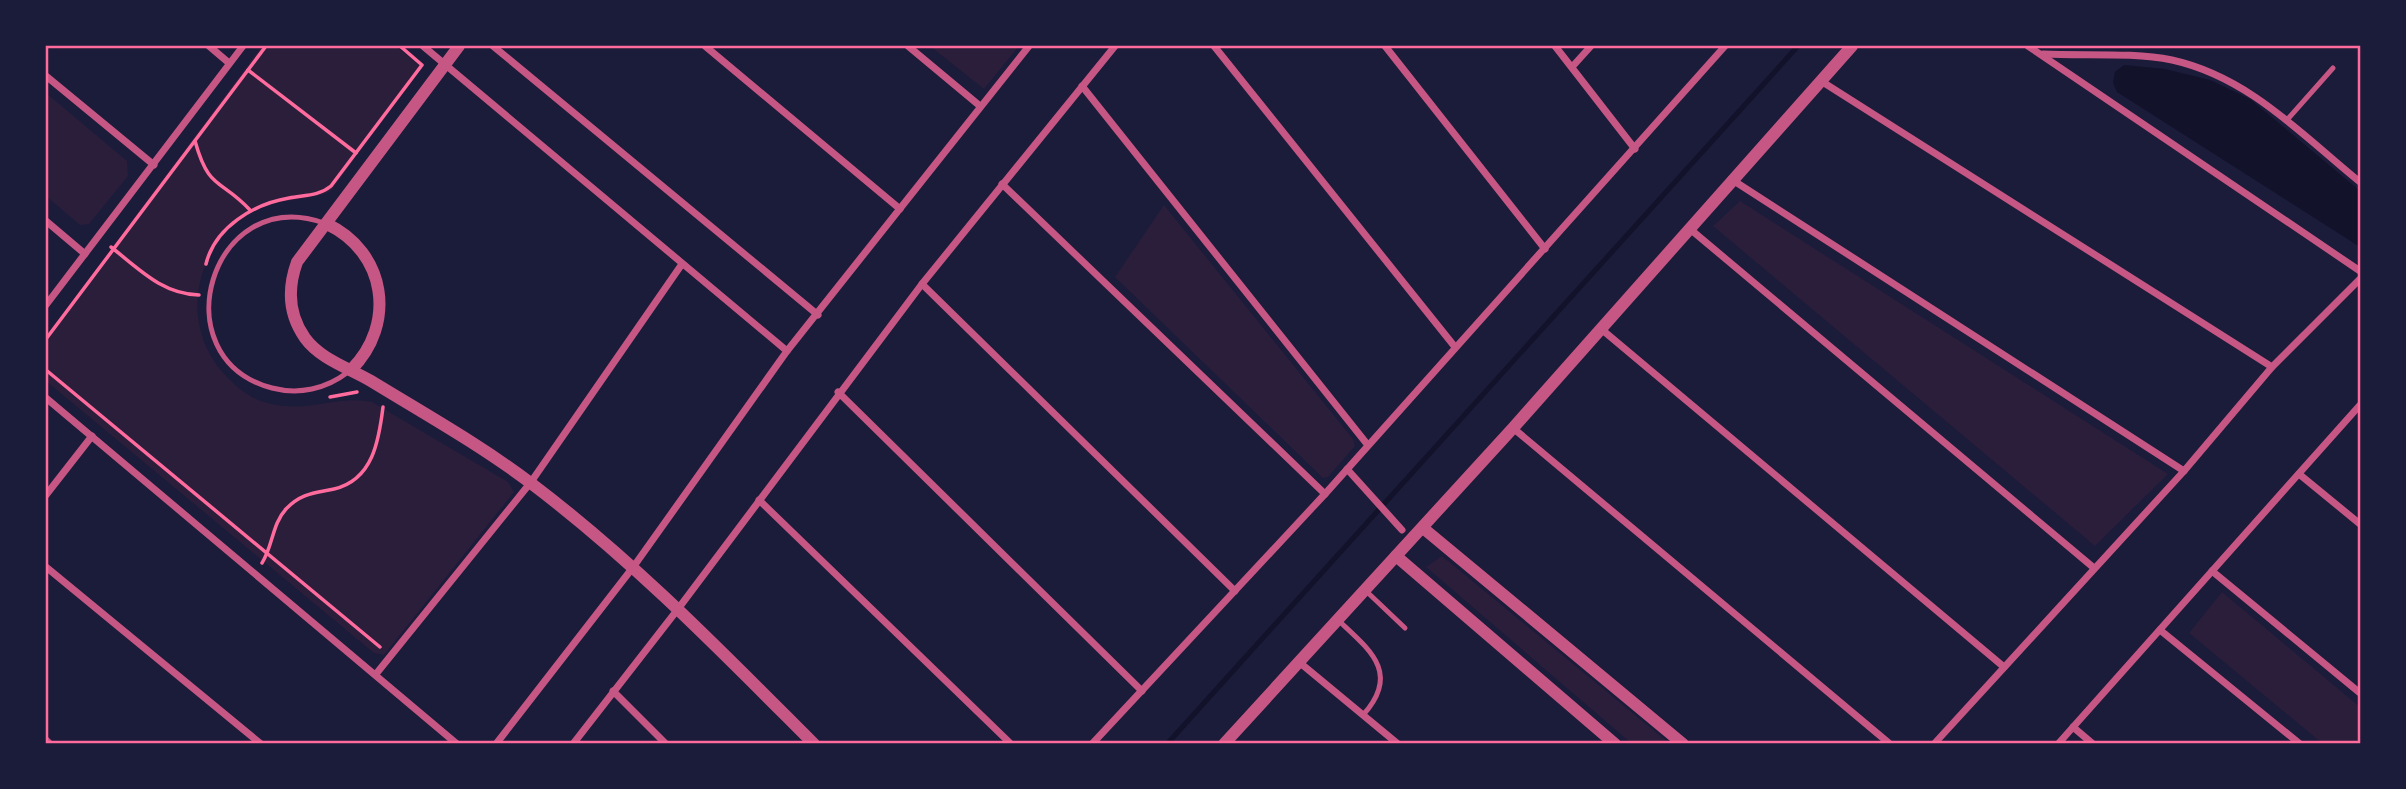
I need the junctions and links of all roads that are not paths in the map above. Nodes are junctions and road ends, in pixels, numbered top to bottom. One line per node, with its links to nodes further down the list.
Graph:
1 (209, 46): 18 (street)
2 (243, 46): 18 (street)
3 (423, 46): 19 (street)
4 (459, 46): 19 (street)
5 (493, 46): 43 (street)
6 (705, 46): 32 (street)
7 (908, 46): 25 (street)
8 (1029, 46): 25 (street)
9 (1115, 46): 24 (street)
10 (1214, 46): 45 (street)
11 (1385, 46): 36 (street)
12 (1555, 46): 20 (street)
13 (1591, 46): 20 (street)
14 (1725, 46): 27 (street)
15 (1852, 46): 23 (street)
16 (2028, 46): 17 (street)
17 (2042, 54): 26 (street); 39 (street)
18 (231, 60): 28 (street)
19 (445, 64): 34 (street); 38 (street)
20 (1572, 67): 27 (street)
21 (2333, 68): 26 (lane)
22 (46, 76): 28 (street)
23 (1819, 79): 29 (street); 47 (street)
24 (1082, 86): 31 (street); 54 (street)
25 (980, 106): 32 (street)
26 (2286, 121): 30 (street)
27 (1635, 149): 36 (street)
28 (154, 165): 37 (street)
29 (1731, 179): 35 (street); 56 (street)
30 (2361, 182)
31 (1002, 184): 41 (street); 59 (street)
32 (900, 209): 43 (street)
33 (46, 221): 37 (street)
34 (327, 223): 48 (street); 48 (street); 48 (lane)
35 (1690, 229): 44 (street); 68 (street)
36 (1545, 250): 45 (street)
37 (85, 254): 42 (street)
38 (682, 264): 46 (street); 58 (street)
39 (2361, 271)
40 (2361, 279): 47 (street)
41 (922, 284): 49 (street); 71 (street)
42 (46, 306)
43 (818, 315): 46 (street)
44 (1600, 328): 52 (street); 77 (street)
45 (1455, 347): 54 (street)
46 (786, 351): 66 (street)
47 (2272, 368): 56 (street)
48 (351, 370): 58 (street)
49 (838, 392): 61 (street); 80 (street)
50 (46, 398): 53 (street)
51 (2361, 405): 57 (street)
52 (1513, 428): 64 (street); 98 (street)
53 (92, 436): 60 (street); 78 (street)
54 (1367, 444): 55 (street)
55 (1347, 469): 59 (street); 63 (street)
56 (2184, 471): 68 (street)
57 (2299, 474): 62 (street); 69 (street)
58 (531, 482): 66 (street); 78 (street)
59 (1325, 494): 71 (street)
60 (46, 495)
61 (759, 500): 72 (street); 92 (street)
62 (2361, 524)
63 (1401, 528): 64 (street); 65 (street)
64 (1423, 528): 65 (street); 97 (street)
65 (1396, 556): 70 (street); 96 (street)
66 (634, 566): 72 (street); 88 (street)
67 (46, 567): 86 (street)
68 (2094, 568): 77 (street)
69 (2212, 571): 75 (street); 81 (street)
70 (1365, 590): 73 (street); 74 (lane)
71 (1235, 591): 80 (street)
72 (678, 609): 79 (street); 91 (street)
73 (1338, 620): 76 (street); 82 (lane)
74 (1405, 628)
75 (2160, 630): 83 (street); 102 (street)
76 (1299, 662): 82 (street); 94 (street)
77 (2004, 667): 99 (street)
78 (376, 674): 87 (street)
79 (613, 691): 89 (street); 90 (street)
80 (1142, 691): 93 (street)
81 (2361, 693)
82 (1363, 715): 95 (street)
83 (2073, 727): 100 (street); 101 (street)
84 (46, 740): 85 (street)
85 (50, 744)
86 (261, 744)
87 (457, 744)
88 (496, 744)
89 (573, 744)
90 (666, 744)
91 (814, 744)
92 (1011, 744)
93 (1092, 744)
94 (1224, 744)
95 (1398, 744)
96 (1615, 744)
97 (1683, 744)
98 (1890, 744)
99 (1934, 744)
100 (2058, 744)
101 (2093, 744)
102 (2300, 744)

